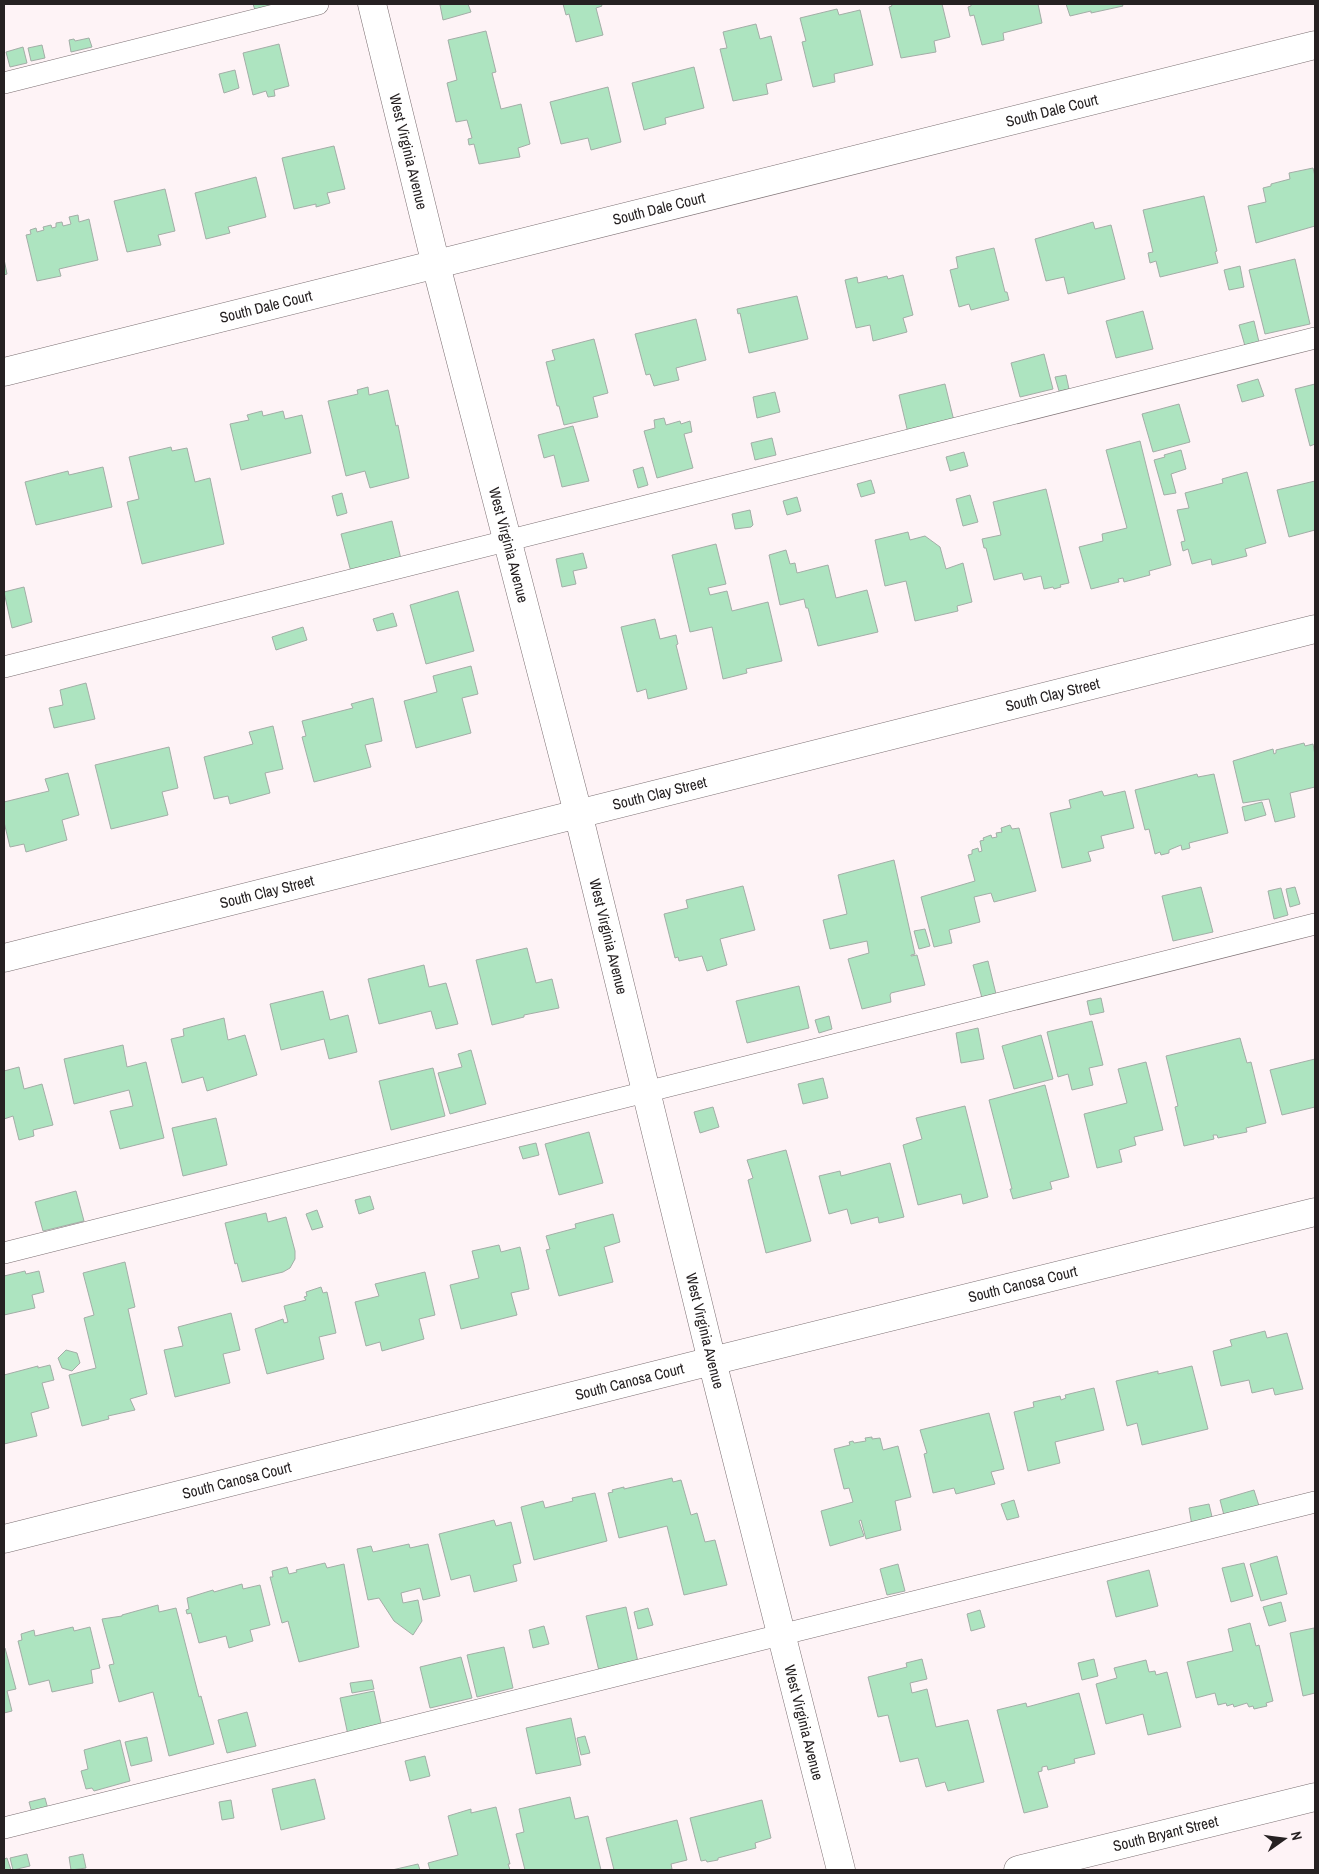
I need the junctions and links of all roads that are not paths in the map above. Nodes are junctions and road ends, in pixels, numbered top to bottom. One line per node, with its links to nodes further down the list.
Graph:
1 (318, 4): 4 (lane)
2 (372, 4): 5 (street, West Virginia Avenue)
3 (1315, 45): 5 (street, South Dale Court)
4 (4, 83)
5 (436, 265): 7 (street, South Dale Court); 8 (street, West Virginia Avenue)
6 (1315, 338): 8 (lane)
7 (4, 372)
8 (507, 541): 10 (lane); 11 (street, West Virginia Avenue)
9 (1315, 629): 11 (street, South Clay Street)
10 (4, 667)
11 (578, 813): 13 (street, South Clay Street); 14 (street, West Virginia Avenue)
12 (1315, 924): 14 (lane)
13 (4, 958)
14 (646, 1092): 16 (lane); 17 (street, West Virginia Avenue)
15 (1315, 1212): 17 (street, South Canosa Court)
16 (4, 1253)
17 (712, 1361): 19 (street, South Canosa Court); 20 (street, West Virginia Avenue)
18 (1315, 1502): 20 (lane)
19 (4, 1539)
20 (781, 1635): 22 (lane); 23 (street, West Virginia Avenue)
21 (1315, 1796): 24 (street, South Bryant Street)
22 (4, 1828)
23 (841, 1870)
24 (1018, 1870)

